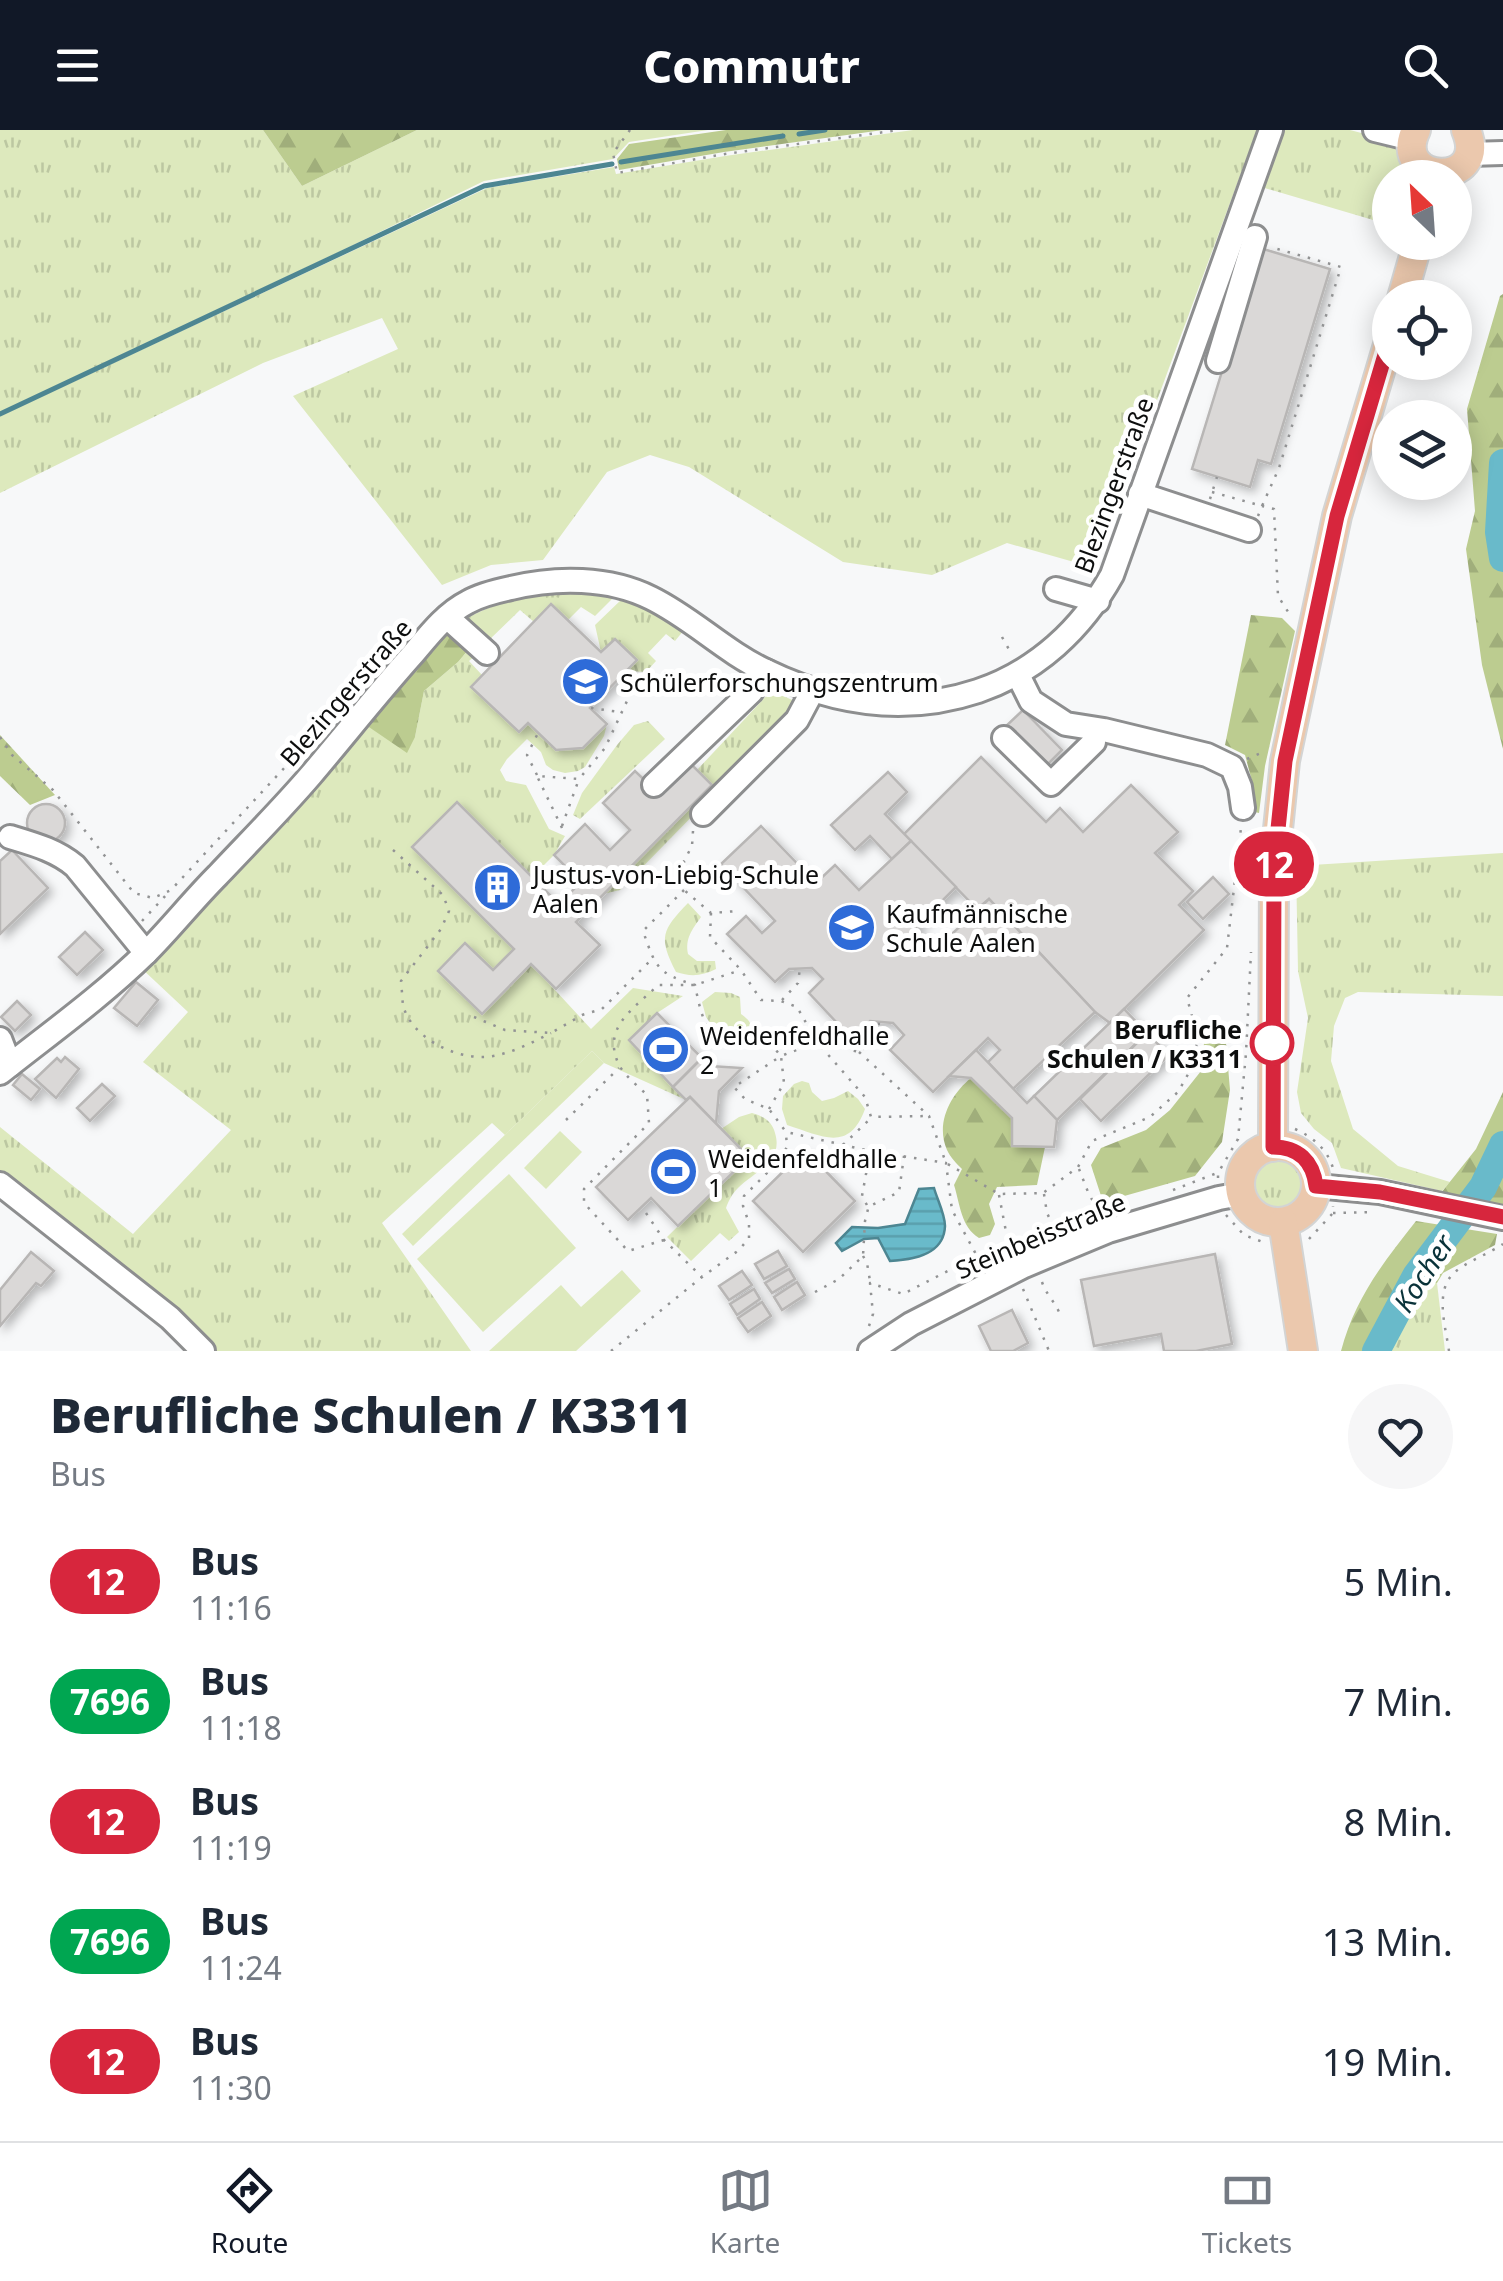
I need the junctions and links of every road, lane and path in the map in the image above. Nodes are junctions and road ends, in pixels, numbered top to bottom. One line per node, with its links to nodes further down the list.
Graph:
1 (630, 130): 2 (path)
2 (899, 130)
3 (1271, 130): 10 (street, Blezingerstraße)
4 (1374, 130): 5 (street)
5 (1414, 135): 8 (main road)
6 (1468, 142): 7 (street)
7 (1503, 153)
8 (1416, 160)
9 (1254, 239): 10 (street); 16 (path)
10 (1226, 290): 11 (street); 15 (street, Blezingerstraße)
11 (1218, 361)
12 (1377, 380): 70 (main road)
13 (1216, 477): 14 (path)
14 (1212, 492): 16 (path); 17 (path)
15 (1140, 494): 17 (street); 20 (street, Blezingerstraße)
16 (1262, 506): 18 (path); 22 (path)
17 (1205, 515): 18 (street)
18 (1249, 530)
19 (1056, 590): 20 (street)
20 (1098, 601): 25 (street, Blezingerstraße)
21 (447, 617): 23 (street); 24 (street, Blezingerstraße); 27 (street, Blezingerstraße)
22 (1302, 627)
23 (487, 653)
24 (766, 671): 26 (street, Blezingerstraße); 39 (street)
25 (1018, 675): 26 (street, Blezingerstraße); 31 (street)
26 (813, 690): 41 (street)
27 (375, 696): 44 (path); 49 (street, Blezingerstraße)
28 (627, 701): 30 (path)
29 (591, 708): 30 (path)
30 (621, 712): 38 (path)
31 (1094, 730): 34 (street); 36 (street)
32 (538, 733): 37 (path)
33 (0, 737): 44 (path)
34 (1004, 738)
35 (1273, 747): 36 (path)
36 (1232, 767): 40 (street)
37 (537, 776): 38 (path); 38 (path)
38 (579, 779)
39 (654, 785)
40 (1244, 808): 75 (path)
41 (704, 814): 45 (path)
42 (10, 837): 48 (street)
43 (392, 850): 58 (path)
44 (171, 890): 48 (path)
45 (684, 890): 47 (path); 50 (path)
46 (738, 911): 47 (path)
47 (711, 913): 52 (path)
48 (131, 934): 49 (street)
49 (146, 953): 64 (street, Blezingerstraße)
50 (652, 959): 54 (path); 58 (path)
51 (800, 968): 55 (path)
52 (740, 970): 54 (path); 55 (path)
53 (1249, 971): 80 (path)
54 (695, 986): 62 (path); 63 (path)
55 (781, 1001): 60 (path)
56 (474, 1017): 58 (path)
57 (880, 1022): 61 (path)
58 (550, 1033)
59 (0, 1039): 64 (street)
60 (818, 1042): 61 (path); 62 (path); 67 (path)
61 (859, 1052): 66 (path)
62 (781, 1056): 65 (path); 65 (path)
63 (620, 1066): 68 (path); 87 (path)
64 (5, 1069)
65 (769, 1109): 69 (path)
66 (930, 1116): 67 (path); 74 (path)
67 (871, 1118): 71 (path)
68 (566, 1120)
69 (786, 1132): 71 (path); 94 (path)
70 (1284, 1138): 77 (main road); 77 (path); 80 (main road)
71 (843, 1145): 72 (path)
72 (870, 1151): 73 (path); 81 (path)
73 (904, 1156): 74 (path); 81 (path)
74 (946, 1163): 79 (path); 95 (path)
75 (1078, 1167): 78 (path); 83 (path)
76 (0, 1184): 99 (street)
77 (1325, 1187): 84 (street); 85 (main road); 88 (path)
78 (1043, 1193): 79 (path); 86 (path)
79 (999, 1194): 89 (path)
80 (1230, 1196): 85 (main road); 92 (street, Steinbeisstraße)
81 (868, 1207): 91 (path)
82 (646, 1213): 87 (path)
83 (1100, 1213)
84 (1500, 1217)
85 (1283, 1222): 102 (main road)
86 (1053, 1227)
87 (664, 1240): 94 (path)
88 (1308, 1240)
89 (1008, 1244)
90 (1503, 1244): 103 (path)
91 (864, 1256): 95 (path); 96 (path)
92 (1037, 1260): 93 (street, Steinbeisstraße); 97 (path)
93 (1015, 1270): 98 (street, Steinbeisstraße); 101 (path)
94 (702, 1277): 100 (path)
95 (870, 1282): 98 (path)
96 (815, 1292)
97 (1057, 1315)
98 (868, 1342)
99 (203, 1351)
100 (611, 1351)
101 (1050, 1351)
102 (1303, 1351)
103 (1450, 1351)

